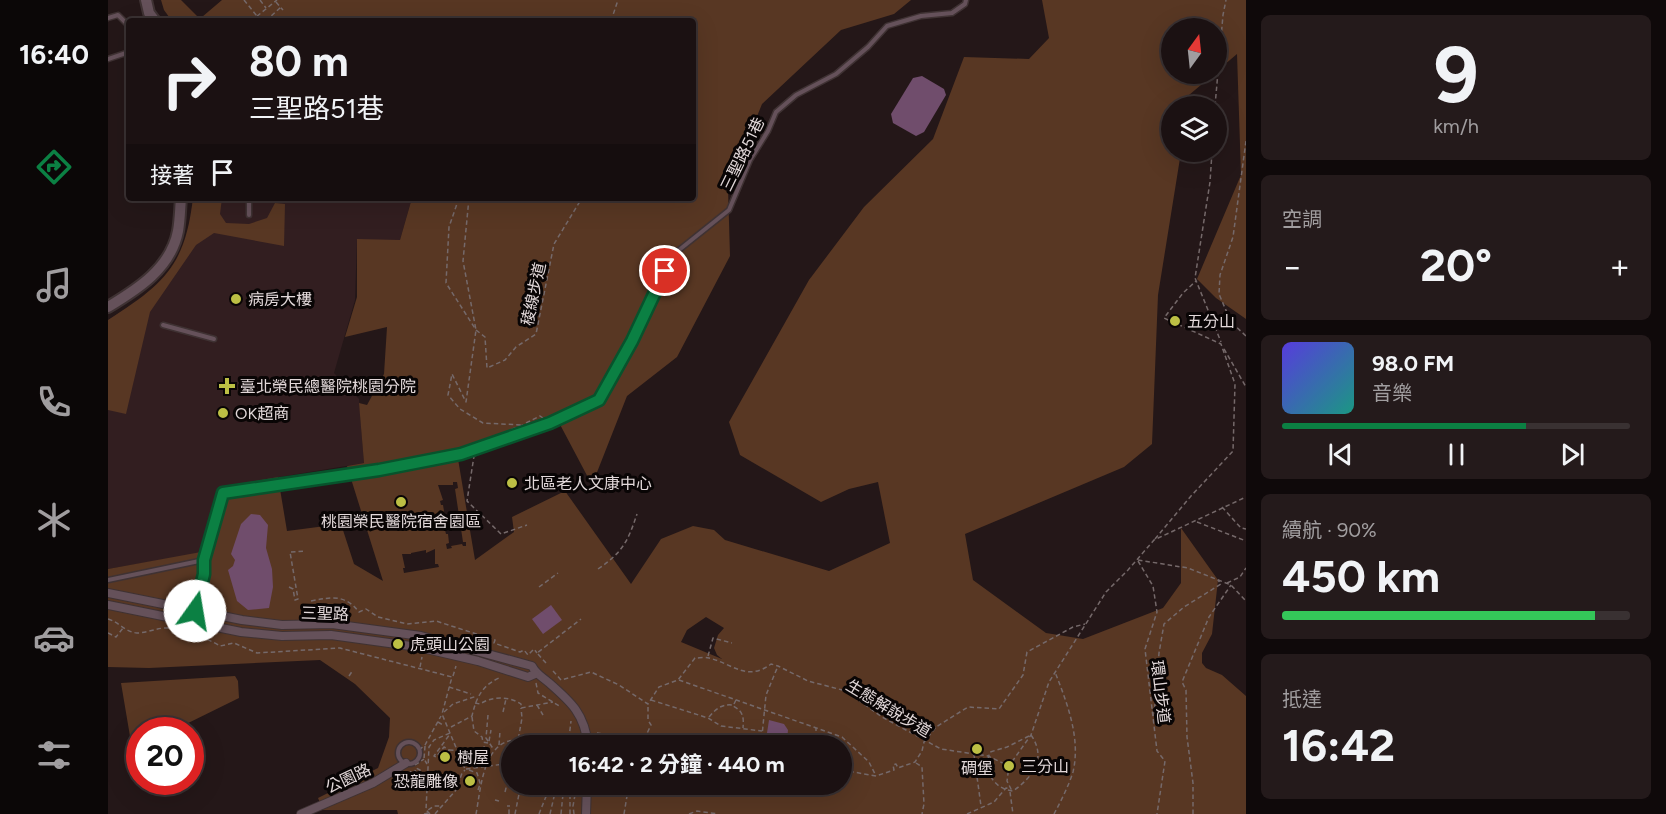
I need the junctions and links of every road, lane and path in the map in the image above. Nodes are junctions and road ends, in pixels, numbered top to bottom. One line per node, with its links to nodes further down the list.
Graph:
1 (146, 0): 11 (street)
2 (244, 0): 9 (path)
3 (260, 0): 8 (path)
4 (618, 0): 13 (path)
5 (966, 0): 45 (lane, 三聖路51巷)
6 (1226, 0): 17 (path)
7 (276, 1): 8 (path); 12 (path)
8 (267, 9): 9 (path)
9 (256, 16)
10 (108, 18): 14 (lane)
11 (153, 18)
12 (269, 18)
13 (612, 18)
14 (126, 23)
15 (126, 53): 16 (lane)
16 (108, 59)
17 (1216, 96)
18 (1246, 141): 30 (path)
19 (1211, 162): 26 (path)
20 (181, 201): 27 (street)
21 (249, 201): 25 (lane)
22 (458, 201): 29 (path)
23 (468, 201): 29 (path)
24 (580, 201): 29 (path, 稜線步道)
25 (249, 215)
26 (1196, 281): 32 (path); 32 (path)
27 (108, 307)
28 (163, 325): 31 (lane)
29 (476, 330): 40 (path, bridge)
30 (1246, 336)
31 (214, 339)
32 (1221, 344): 34 (path); 42 (path)
33 (1246, 378): 34 (path)
34 (1242, 381): 35 (path)
35 (1246, 387)
36 (1246, 497): 37 (path)
37 (1222, 508): 39 (path); 41 (path)
38 (637, 513): 47 (path)
39 (1195, 521): 42 (path); 43 (path)
40 (528, 525)
41 (1246, 529)
42 (1154, 540): 46 (path)
43 (1246, 541)
44 (306, 550): 54 (path)
45 (204, 560): 50 (lane); 60 (lane, 三聖路51巷)
46 (1137, 560): 51 (path); 65 (path); 109 (path, 環山步道)
47 (598, 568)
48 (1246, 568): 52 (path)
49 (558, 573): 55 (path)
50 (108, 580)
51 (1218, 580): 52 (path); 109 (path)
52 (1227, 584): 53 (path)
53 (1231, 585): 58 (path); 189 (path)
54 (290, 587)
55 (539, 587)
56 (108, 593): 60 (street, 三聖路)
57 (311, 601): 64 (path)
58 (1246, 601)
59 (108, 605): 63 (street, 三聖路)
60 (195, 611): 63 (lane, 三聖路51巷); 82 (street, 三聖路)
61 (108, 619): 66 (path)
62 (581, 619): 72 (path)
63 (193, 621): 82 (street, 三聖路)
64 (430, 622): 67 (path); 68 (path)
65 (1086, 624): 81 (path); 112 (path)
66 (124, 628): 69 (path); 78 (path)
67 (428, 629)
68 (466, 630): 70 (path); 72 (path)
69 (108, 633)
70 (464, 638)
71 (732, 643): 74 (path)
72 (537, 653): 75 (path)
73 (422, 657): 78 (path)
74 (708, 657): 77 (path); 85 (path)
75 (546, 663)
76 (457, 666): 84 (path)
77 (778, 666): 88 (path, 生態解說步道); 101 (path)
78 (419, 668): 84 (path)
79 (353, 670): 83 (path)
80 (553, 671): 97 (path)
81 (1055, 672): 128 (path); 187 (path)
82 (535, 674): 94 (path); 123 (street, 三聖路)
83 (349, 676)
84 (452, 677): 86 (path)
85 (678, 680): 92 (path); 93 (path)
86 (449, 687): 89 (path); 103 (path)
87 (484, 688): 90 (path)
88 (846, 691): 112 (path); 129 (path, 生態解說步道)
89 (471, 694)
90 (477, 696): 95 (path); 103 (path)
91 (506, 698): 95 (path); 99 (path); 102 (path)
92 (736, 699): 98 (path); 101 (path)
93 (650, 700): 97 (path); 108 (path)
94 (554, 702): 96 (path); 100 (path)
95 (475, 703): 107 (path)
96 (537, 704): 99 (path); 105 (path)
97 (648, 704): 125 (path)
98 (733, 706): 108 (path); 114 (path)
99 (521, 708): 121 (path)
100 (564, 709)
101 (763, 710): 115 (path); 117 (path)
102 (503, 712)
103 (442, 714): 110 (path); 113 (path)
104 (488, 715): 130 (path)
105 (543, 715)
106 (568, 715): 122 (path)
107 (472, 716): 113 (path); 130 (path)
108 (708, 718): 114 (path)
109 (1154, 719): 188 (path, 環山步道)
110 (438, 722): 111 (path); 131 (path)
111 (443, 725)
112 (936, 727): 129 (path)
113 (449, 728): 119 (path)
114 (743, 728): 117 (path)
115 (816, 728): 127 (path); 148 (path)
116 (491, 730): 130 (path)
117 (762, 730): 126 (path)
118 (500, 731): 132 (path)
119 (451, 733): 130 (path, bridge); 141 (path); 144 (path)
120 (596, 733): 124 (path)
121 (519, 735)
122 (570, 735)
123 (587, 735)
124 (608, 735)
125 (645, 735)
126 (761, 735)
127 (816, 735)
128 (1031, 735): 136 (path); 143 (path); 154 (path)
129 (924, 742): 135 (path, 生態解說步道); 138 (path)
130 (488, 744): 134 (path)
131 (425, 745): 133 (path); 137 (path)
132 (500, 745): 134 (path)
133 (419, 750): 140 (lane, 公園路); 140 (lane)
134 (494, 750): 142 (path)
135 (974, 754): 136 (path, 生態解說步道); 149 (path)
136 (988, 756): 143 (path, 生態解說步道); 147 (path)
137 (424, 759): 140 (path); 141 (path)
138 (915, 762): 148 (path); 185 (path)
139 (501, 764): 142 (path)
140 (409, 765): 150 (path); 169 (street, 公園路)
141 (427, 765): 150 (path)
142 (486, 765): 144 (path); 151 (path)
143 (1009, 766): 152 (path)
144 (465, 769): 151 (path); 165 (path)
145 (852, 772): 148 (path)
146 (994, 774): 147 (path)
147 (989, 775): 149 (path); 152 (path)
148 (876, 776)
149 (976, 777): 166 (path)
150 (426, 783): 171 (path)
151 (481, 783): 153 (path); 173 (path)
152 (1006, 789): 154 (path); 166 (path)
153 (478, 790)
154 (1010, 791): 168 (path)
155 (519, 795): 175 (path)
156 (546, 795): 176 (path)
157 (554, 795): 177 (path)
158 (563, 795): 178 (path)
159 (570, 795): 179 (path)
160 (575, 795): 180 (path)
161 (587, 795): 181 (street)
162 (628, 795): 182 (path)
163 (495, 800): 164 (path)
164 (499, 801)
165 (441, 806): 171 (path); 172 (path)
166 (981, 807): 186 (path)
167 (511, 811): 174 (path)
168 (1014, 812)
169 (301, 814)
170 (424, 814): 171 (path)
171 (429, 814)
172 (435, 814)
173 (476, 814)
174 (509, 814)
175 (515, 814)
176 (539, 814)
177 (550, 814)
178 (561, 814)
179 (570, 814)
180 (574, 814)
181 (586, 814)
182 (624, 814)
183 (689, 814): 184 (path)
184 (718, 814)
185 (922, 814)
186 (967, 814)
187 (1054, 814)
188 (1157, 814)
189 (1193, 814)

